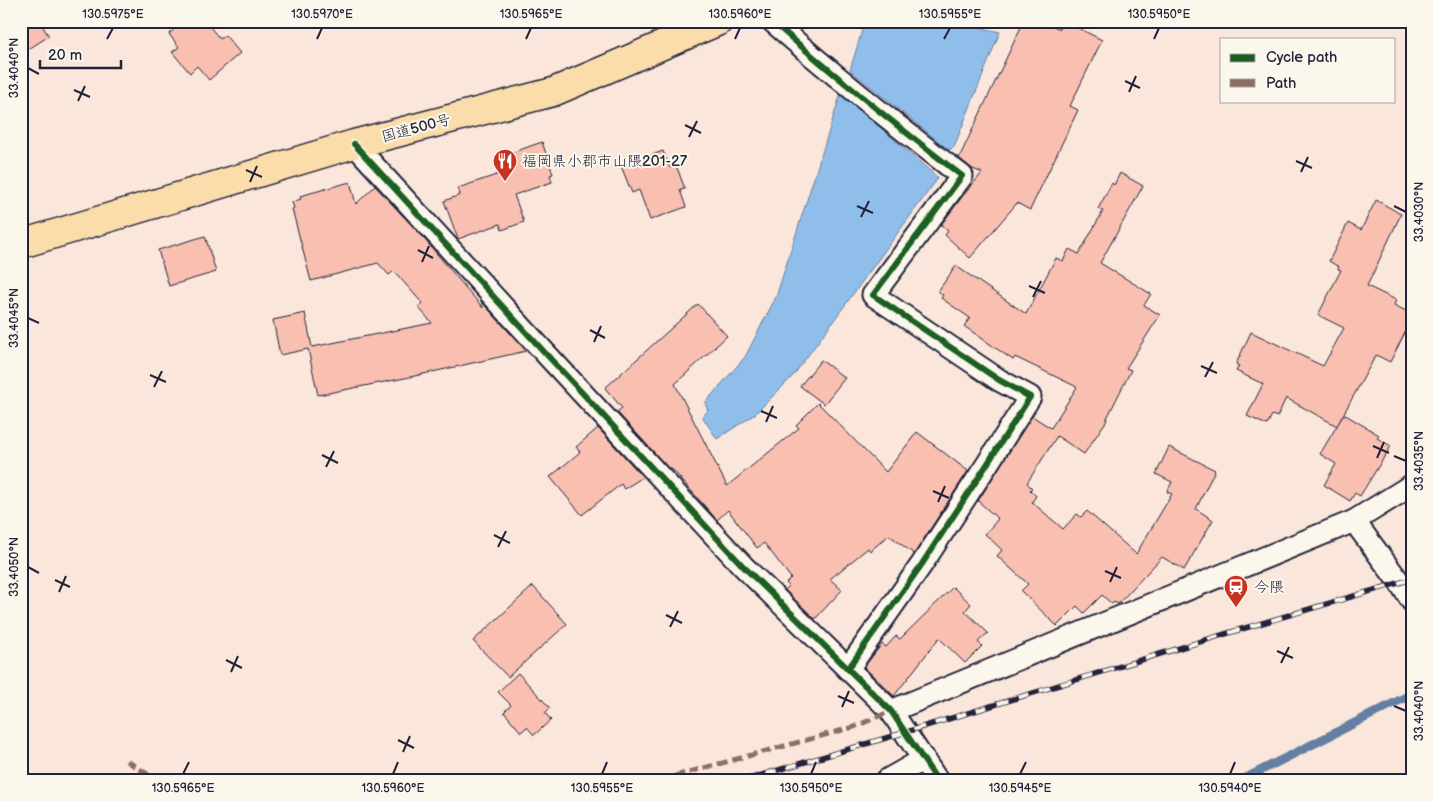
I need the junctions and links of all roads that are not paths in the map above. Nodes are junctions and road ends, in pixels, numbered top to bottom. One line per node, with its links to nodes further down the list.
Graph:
1 (772, 21): 8 (street)
2 (702, 24): 3 (highway, 国道500号)
3 (354, 144): 4 (highway, 国道500号); 8 (street)
4 (21, 244)
5 (1412, 485): 6 (street)
6 (1354, 521): 7 (street); 9 (street)
7 (1412, 601)
8 (848, 669): 9 (street)
9 (891, 711): 10 (street)
10 (924, 759): 11 (street); 12 (street)
11 (887, 780)
12 (937, 780)

